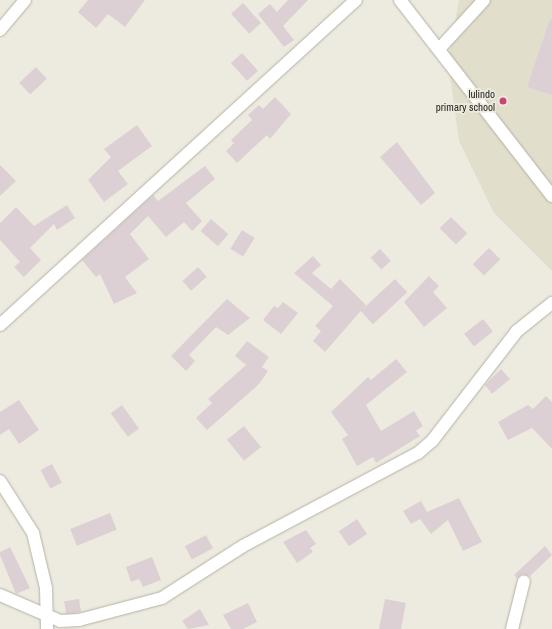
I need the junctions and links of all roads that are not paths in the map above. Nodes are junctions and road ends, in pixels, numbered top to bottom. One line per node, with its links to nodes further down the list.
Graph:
1 (25, 0): 5 (street)
2 (356, 0): 9 (street)
3 (400, 0): 6 (street)
4 (484, 0): 6 (street)
5 (0, 30)
6 (440, 48): 7 (street)
7 (552, 196)
8 (552, 303): 13 (street)
9 (0, 325)
10 (0, 481): 13 (street)
11 (524, 581): 14 (street)
12 (0, 595): 13 (street)
13 (48, 623)
14 (512, 629)

